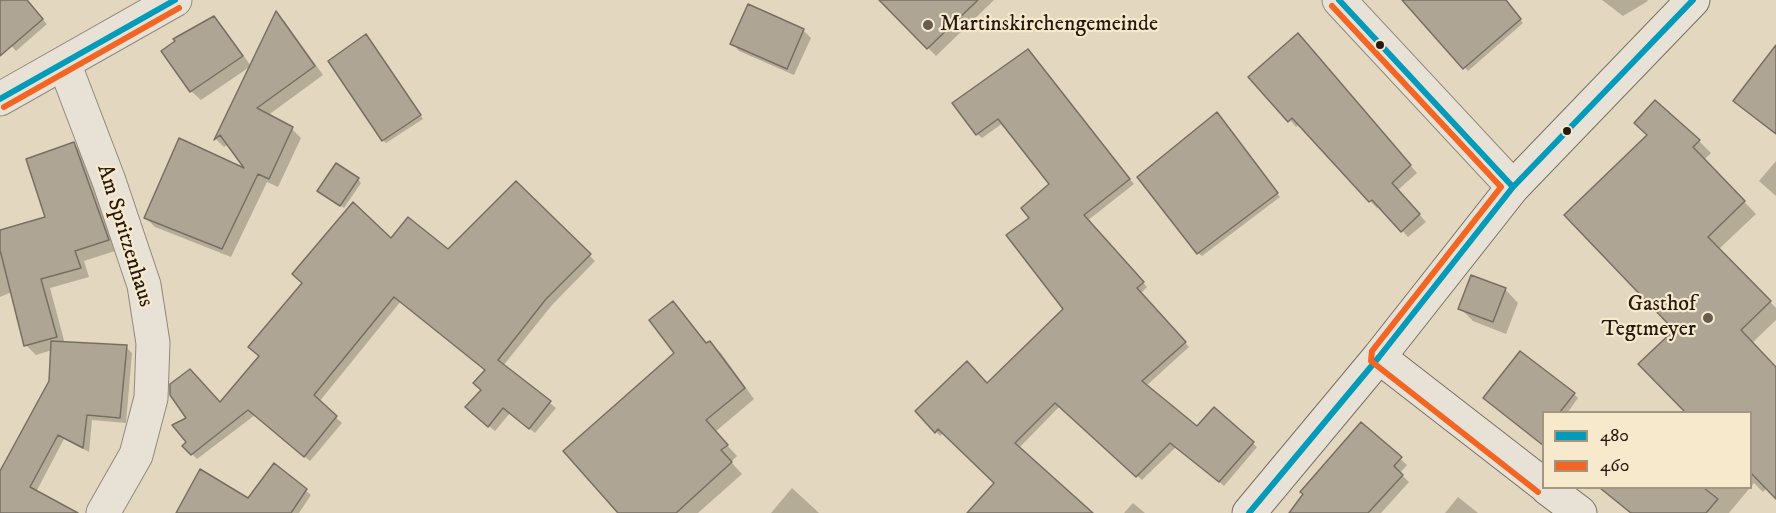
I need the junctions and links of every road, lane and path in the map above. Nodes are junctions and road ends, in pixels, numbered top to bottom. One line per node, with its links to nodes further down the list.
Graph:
1 (175, 0): 4 (street)
2 (1339, 0): 6 (street)
3 (1693, 0): 6 (street)
4 (64, 63): 5 (street); 10 (street, Am Spritzenhaus)
5 (0, 99)
6 (1513, 187): 7 (street)
7 (1378, 357): 8 (street); 11 (street)
8 (1542, 482)
9 (1548, 489): 12 (street)
10 (103, 513)
11 (1249, 513)
12 (1580, 513)

